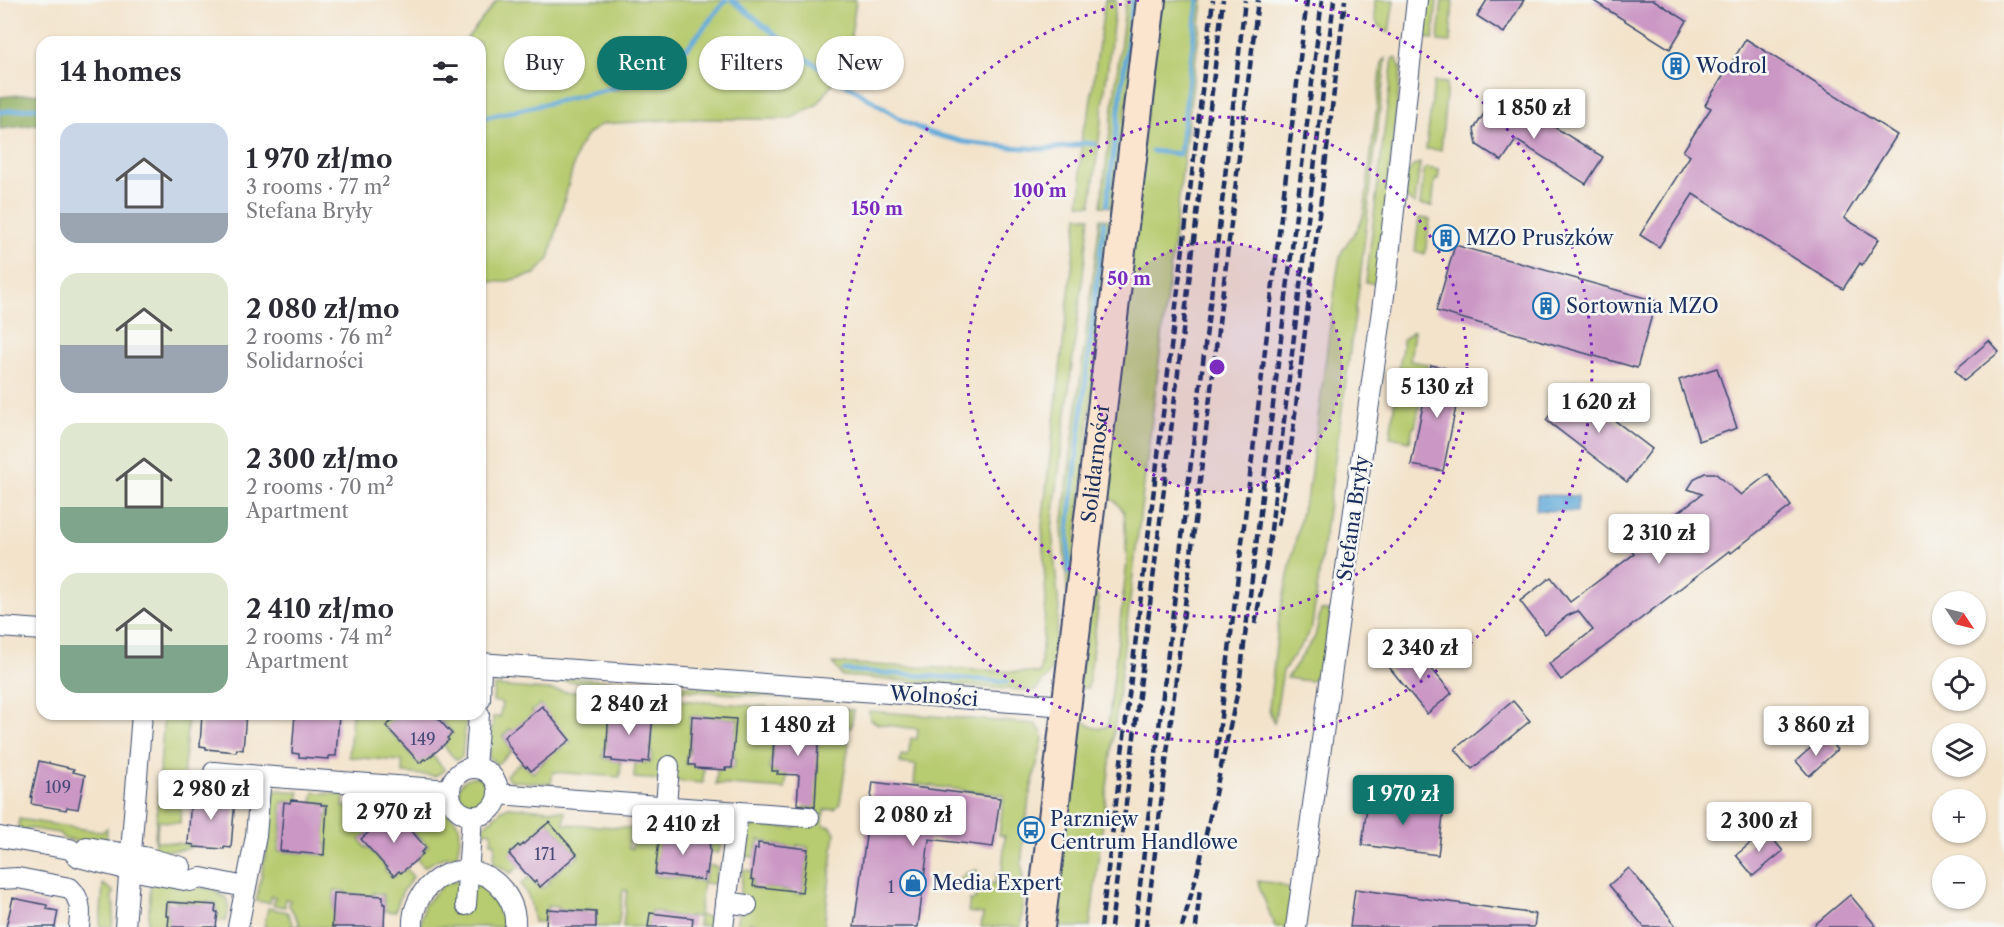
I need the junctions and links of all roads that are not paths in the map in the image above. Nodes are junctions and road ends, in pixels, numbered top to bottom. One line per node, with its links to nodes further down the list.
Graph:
1 (1151, 0): 6 (street, Solidarności)
2 (1417, 0): 34 (street, Stefana Bryły)
3 (0, 627): 4 (street)
4 (36, 630)
5 (486, 663): 6 (street, Wolności)
6 (1066, 706): 33 (street, Solidarności)
7 (142, 720): 20 (street)
8 (479, 720): 10 (street)
9 (669, 766): 15 (street)
10 (476, 768): 13 (street); 14 (street)
11 (214, 772): 12 (street)
12 (261, 776): 13 (street); 23 (street)
13 (450, 790): 17 (street)
14 (498, 794): 15 (street); 17 (street)
15 (666, 806): 16 (street)
16 (738, 812): 18 (street); 24 (street)
17 (472, 816): 21 (street)
18 (809, 817)
19 (0, 837): 20 (street)
20 (130, 862): 23 (street); 28 (street)
21 (468, 871): 25 (street); 30 (street); 31 (street)
22 (0, 879): 27 (street)
23 (245, 887): 29 (street)
24 (726, 902): 26 (street); 32 (street)
25 (466, 904)
26 (747, 905)
27 (79, 927)
28 (125, 927)
29 (238, 927)
30 (413, 927)
31 (515, 927)
32 (723, 927)
33 (1040, 927)
34 (1296, 927)

